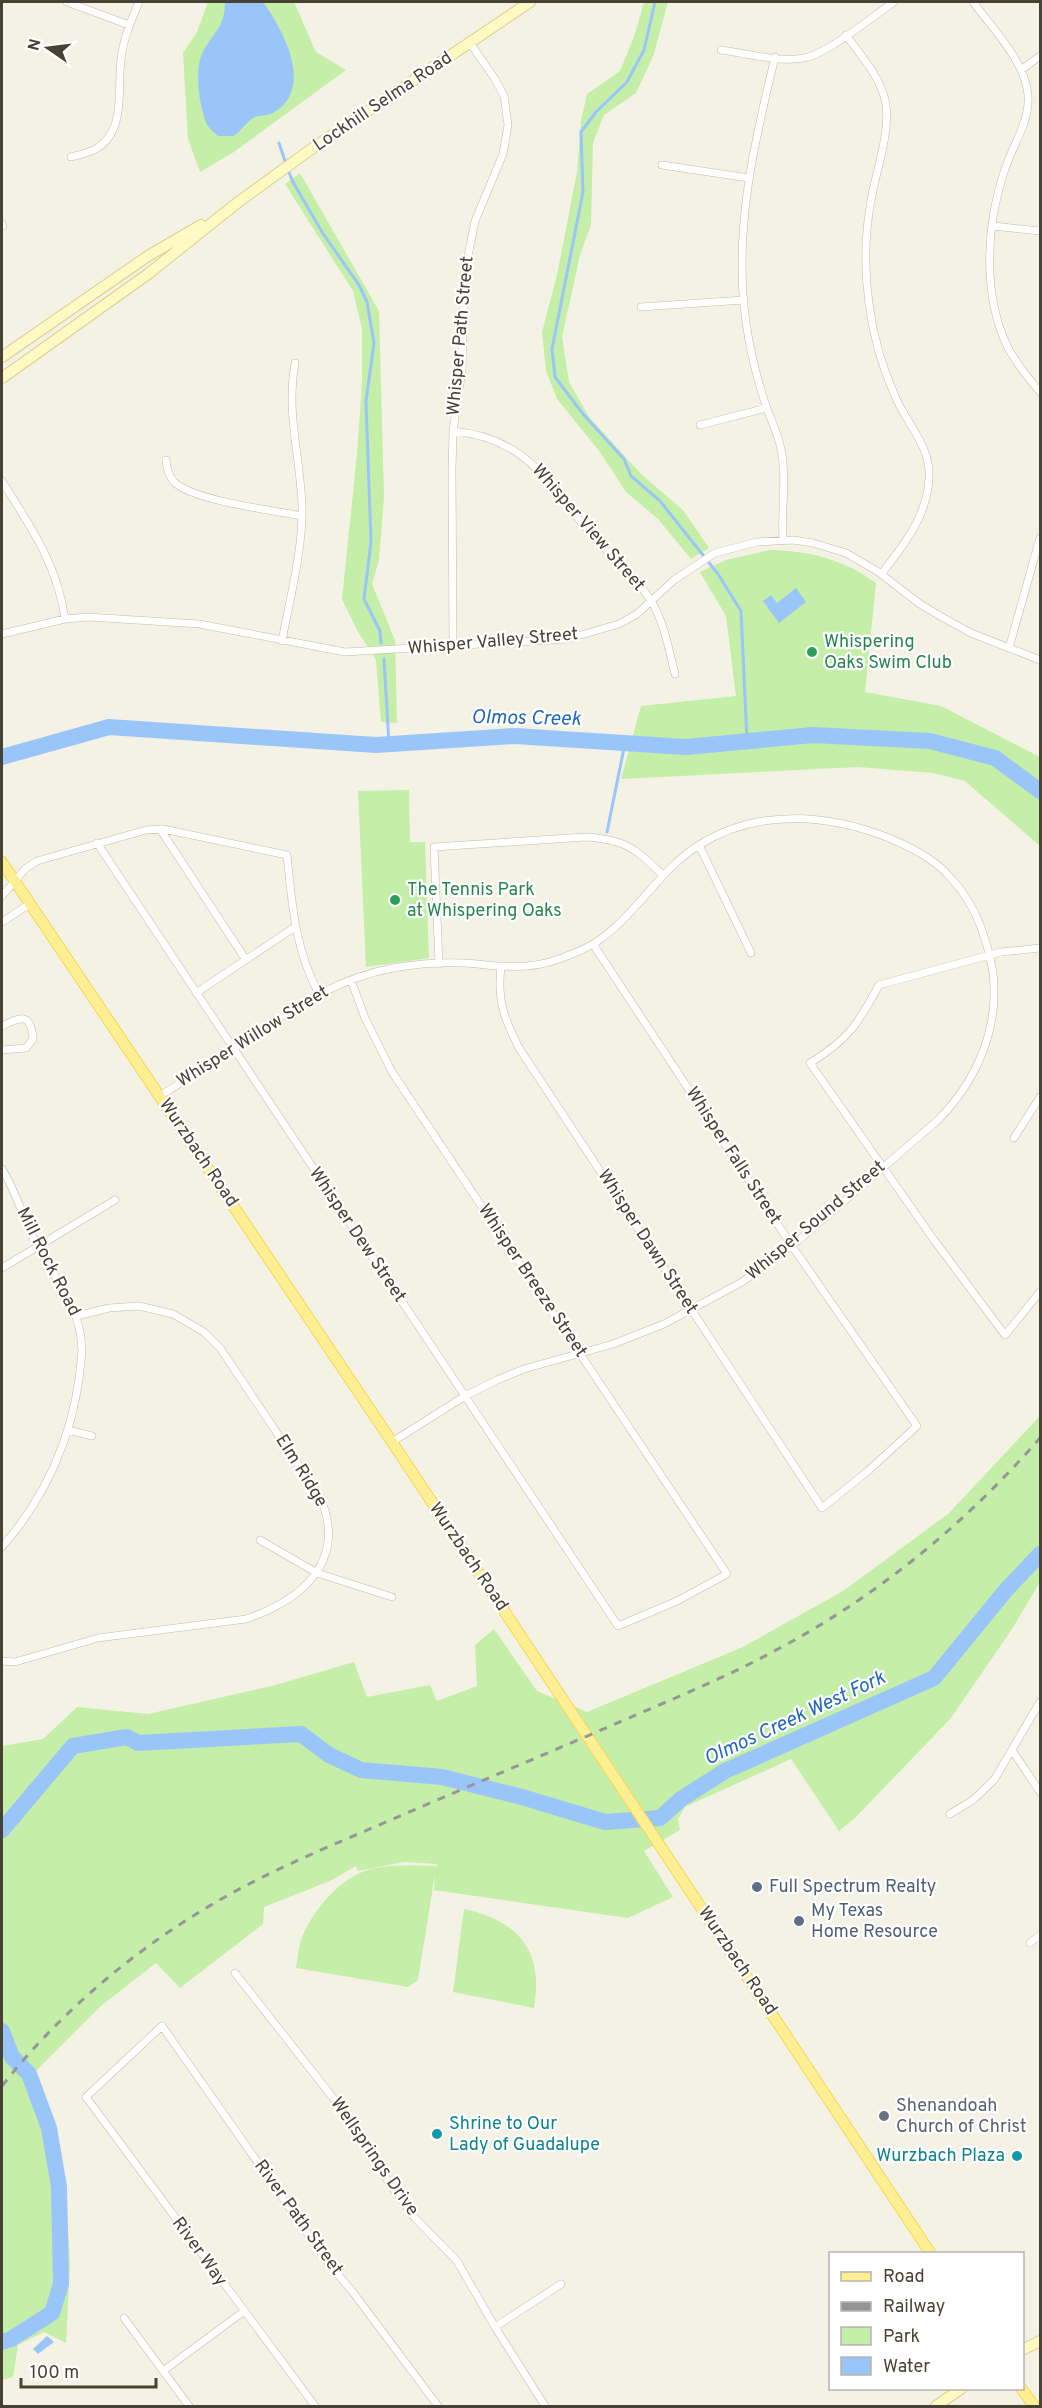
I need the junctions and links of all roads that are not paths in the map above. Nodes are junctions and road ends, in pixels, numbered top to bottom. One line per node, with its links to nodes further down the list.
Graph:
1 (67, 2): 6 (street)
2 (139, 2): 6 (street)
3 (531, 2): 8 (main road, Lockhill Selma Road)
4 (894, 2): 7 (street)
5 (973, 2): 12 (street)
6 (129, 25): 13 (street)
7 (846, 34): 11 (street); 35 (street)
8 (470, 44): 16 (main road, Lockhill Selma Road); 29 (street, Whisper Path Street)
9 (721, 50): 11 (street)
10 (1041, 56): 12 (street)
11 (775, 57): 15 (street)
12 (1020, 70): 17 (street)
13 (71, 157)
14 (662, 165): 15 (street)
15 (749, 178): 19 (street)
16 (237, 203): 21 (main road, Lockhill Selma Road); 23 (main road, Lockhill Selma Road)
17 (993, 226): 18 (street); 26 (street)
18 (1041, 231)
19 (744, 300): 20 (street); 27 (street)
20 (641, 307)
21 (16, 347): 22 (main road, Lockhill Selma Road); 23 (street)
22 (2, 357)
23 (26, 361): 25 (main road, Lockhill Selma Road)
24 (295, 363): 32 (street)
25 (2, 378)
26 (1041, 392)
27 (766, 408): 28 (street); 34 (street)
28 (700, 424)
29 (453, 431): 36 (street, Whisper View Street); 40 (street, Whisper Path Street)
30 (166, 460): 32 (street)
31 (2, 481): 37 (street)
32 (302, 516): 39 (street)
33 (1041, 538): 41 (street)
34 (783, 540): 35 (street, Whisper Valley Street); 36 (street, Whisper Valley Street)
35 (881, 574): 41 (street, Whisper Valley Street)
36 (651, 602): 40 (street, Whisper Valley Street); 43 (street, Whisper View Street)
37 (65, 619): 38 (street, Whisper Valley Street); 39 (street, Whisper Valley Street)
38 (2, 634)
39 (282, 641): 40 (street, Whisper Valley Street)
40 (453, 646)
41 (1009, 648): 42 (street, Whisper Valley Street)
42 (1041, 660)
43 (675, 674)
44 (160, 829): 45 (street); 53 (street); 58 (street)
45 (97, 843): 49 (street); 62 (street, Whisper Dew Street)
46 (699, 845): 48 (street, Whisper Willow Street); 56 (street); 57 (street, Whisper Willow Street)
47 (2, 862): 49 (main road, Wurzbach Road)
48 (663, 875): 54 (street, Whisper Willow Street); 59 (street)
49 (14, 882): 50 (street); 51 (main road, Wurzbach Road)
50 (2, 896)
51 (28, 905): 52 (street); 67 (main road, Wurzbach Road)
52 (2, 922)
53 (295, 927): 58 (street); 63 (street)
54 (593, 944): 60 (street, Whisper Willow Street); 74 (street, Whisper Falls Street)
55 (1041, 948): 57 (street)
56 (751, 953)
57 (990, 955): 70 (street, Whisper Sound Street); 70 (street)
58 (246, 960): 62 (street)
59 (439, 964): 60 (street, Whisper Willow Street); 61 (street, Whisper Willow Street)
60 (501, 966): 77 (street, Whisper Dawn Street)
61 (351, 980): 63 (street, Whisper Willow Street); 79 (street, Whisper Breeze Street)
62 (196, 993): 65 (street, Whisper Dew Street)
63 (319, 994): 65 (street, Whisper Willow Street)
64 (2, 1026): 66 (street)
65 (233, 1049): 67 (street, Whisper Willow Street); 80 (street, Whisper Dew Street)
66 (2, 1050)
67 (160, 1096): 83 (main road, Wurzbach Road)
68 (1041, 1097): 69 (street)
69 (1014, 1138)
70 (882, 1167): 74 (street, Whisper Sound Street); 76 (street)
71 (2, 1169): 73 (street, Mill Rock Road)
72 (115, 1200): 73 (street)
73 (37, 1245): 75 (street); 78 (street, Mill Rock Road)
74 (792, 1246): 77 (street, Whisper Sound Street); 84 (street, Whisper Falls Street)
75 (2, 1268)
76 (1041, 1292)
77 (692, 1308): 79 (street, Whisper Sound Street); 84 (street, Whisper Dawn Street)
78 (77, 1316): 81 (street, Mill Rock Road); 87 (street, Elm Ridge)
79 (581, 1353): 80 (street, Whisper Sound Street); 89 (street, Whisper Breeze Street)
80 (465, 1396): 83 (street, Whisper Sound Street); 89 (street, Whisper Dew Street)
81 (68, 1430): 82 (street); 86 (street, Mill Rock Road)
82 (92, 1436)
83 (392, 1442): 99 (main road, Wurzbach Road)
84 (822, 1508)
85 (260, 1539): 87 (street)
86 (2, 1547)
87 (317, 1574): 88 (street); 90 (street, Elm Ridge)
88 (392, 1597)
89 (618, 1626)
90 (2, 1661)
91 (1041, 1702): 92 (street)
92 (1012, 1750): 93 (street); 94 (street)
93 (1041, 1792)
94 (950, 1815)
95 (1041, 1935): 96 (street)
96 (1030, 1943)
97 (235, 1973): 103 (street, Wellsprings Drive)
98 (86, 2097): 101 (street, River Way); 111 (street, River Path Street)
99 (930, 2252)
100 (561, 2284): 103 (street)
101 (243, 2312): 106 (street); 110 (street, River Way)
102 (124, 2318): 106 (street)
103 (495, 2326): 112 (street, Wellsprings Drive)
104 (1041, 2341): 105 (main road)
105 (1024, 2350)
106 (163, 2370): 109 (street)
107 (959, 2390): 113 (main road)
108 (1023, 2390): 114 (main road)
109 (189, 2406)
110 (315, 2406)
111 (438, 2406)
112 (545, 2406)
113 (936, 2406)
114 (1034, 2406)

